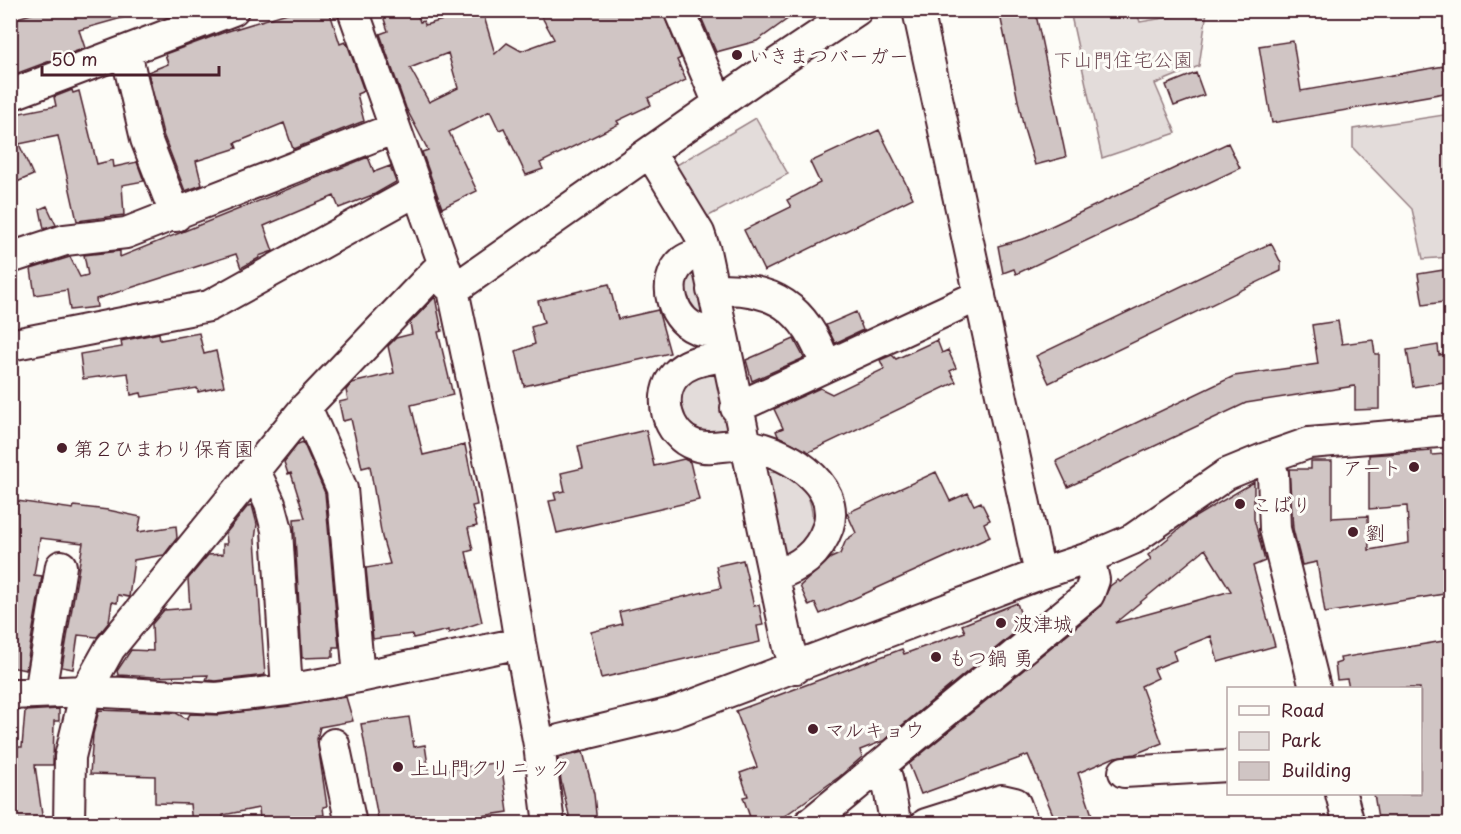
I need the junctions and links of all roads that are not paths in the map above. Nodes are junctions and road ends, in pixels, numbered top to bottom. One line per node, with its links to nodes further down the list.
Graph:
1 (233, 10): 6 (street)
2 (353, 10): 9 (street)
3 (679, 10): 8 (street)
4 (857, 10): 8 (street)
5 (918, 10): 17 (street)
6 (126, 52): 7 (street); 12 (street)
7 (10, 95)
8 (719, 104): 10 (street)
9 (395, 128): 11 (street); 12 (street)
10 (651, 154): 13 (street); 15 (street)
11 (418, 190): 15 (street); 19 (street)
12 (176, 216): 14 (street)
13 (705, 252): 16 (street); 18 (street)
14 (10, 258)
15 (453, 290): 21 (street); 31 (street)
16 (712, 290): 18 (street); 20 (street)
17 (980, 295): 20 (street); 29 (street)
18 (723, 342): 22 (street); 24 (street)
19 (10, 345)
20 (826, 366): 22 (street)
21 (306, 407): 26 (street); 33 (street)
22 (736, 408): 24 (street)
23 (1450, 431): 25 (street)
24 (744, 445): 30 (street); 30 (street)
25 (1266, 458): 27 (street); 34 (street)
26 (255, 471): 35 (street); 36 (street)
27 (1089, 558): 29 (street); 42 (street)
28 (61, 566): 37 (street)
29 (1040, 574): 32 (street)
30 (773, 576): 32 (street)
31 (520, 643): 33 (street); 40 (street)
32 (796, 668): 40 (street)
33 (359, 677): 35 (street)
34 (1315, 687)
35 (288, 690): 36 (street)
36 (86, 691): 37 (street); 45 (street)
37 (40, 693): 38 (street)
38 (10, 694)
39 (334, 744): 46 (street)
40 (539, 745): 47 (street)
41 (1227, 766): 43 (street)
42 (878, 767): 48 (street); 49 (street)
43 (1124, 772)
44 (1341, 795): 52 (street)
45 (69, 824)
46 (351, 824)
47 (549, 824)
48 (809, 824)
49 (899, 824)
50 (926, 824): 51 (street)
51 (1023, 824)
52 (1348, 824)

